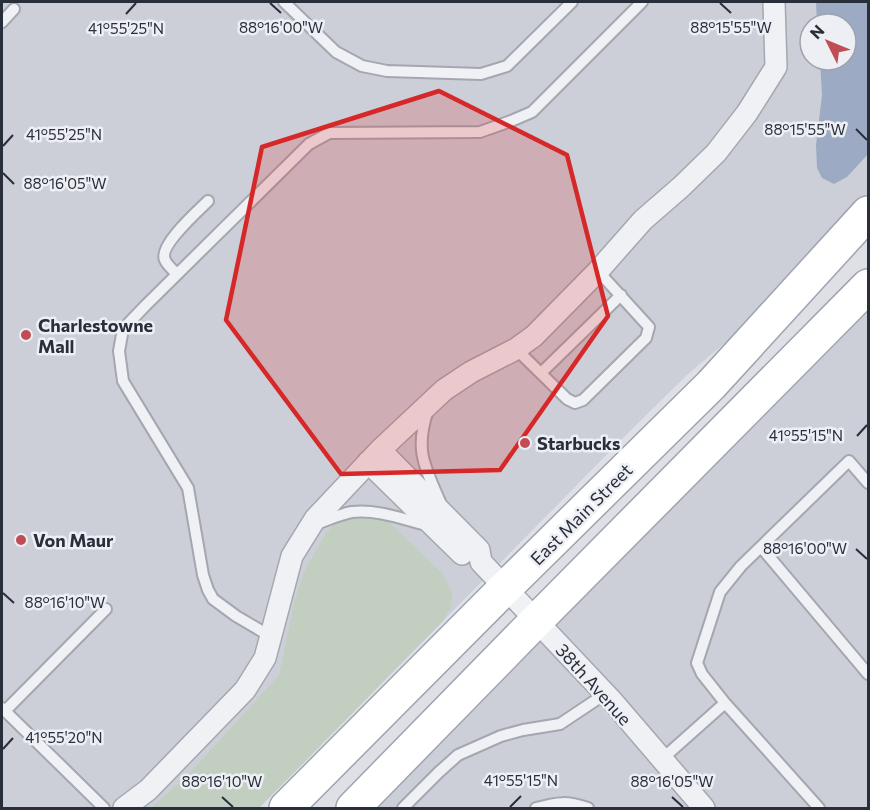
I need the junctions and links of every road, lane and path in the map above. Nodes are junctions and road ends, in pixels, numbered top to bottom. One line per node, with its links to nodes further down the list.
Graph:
1 (284, 2): 2 (lane)
2 (572, 2)
3 (642, 2): 10 (lane)
4 (774, 2): 9 (street)
5 (14, 9): 6 (lane)
6 (2, 22)
7 (208, 201): 10 (lane)
8 (868, 213): 21 (main road, East Main Street)
9 (598, 272): 12 (lane); 13 (street)
10 (177, 274): 24 (lane)
11 (868, 286): 23 (main road)
12 (621, 296): 14 (lane); 14 (lane)
13 (516, 349): 14 (lane); 15 (street)
14 (541, 373)
15 (430, 403): 16 (street); 18 (lane)
16 (374, 456): 18 (street, 38th Avenue); 19 (street)
17 (868, 483): 20 (lane)
18 (442, 523): 19 (lane); 21 (street, 38th Avenue)
19 (310, 526): 24 (street)
20 (760, 547): 25 (lane); 27 (lane)
21 (505, 588): 23 (street, 38th Avenue); 32 (main road, East Main Street)
22 (106, 609): 28 (lane)
23 (536, 621): 26 (street, 38th Avenue); 33 (main road)
24 (270, 636): 31 (street)
25 (868, 674)
26 (605, 694): 29 (street, 38th Avenue); 34 (lane)
27 (725, 703): 29 (lane); 38 (lane)
28 (3, 710): 30 (lane)
29 (661, 760): 37 (street, 38th Avenue)
30 (104, 808)
31 (124, 808)
32 (286, 808)
33 (353, 808)
34 (403, 808)
35 (536, 808): 36 (lane)
36 (588, 808)
37 (704, 808)
38 (819, 808)

